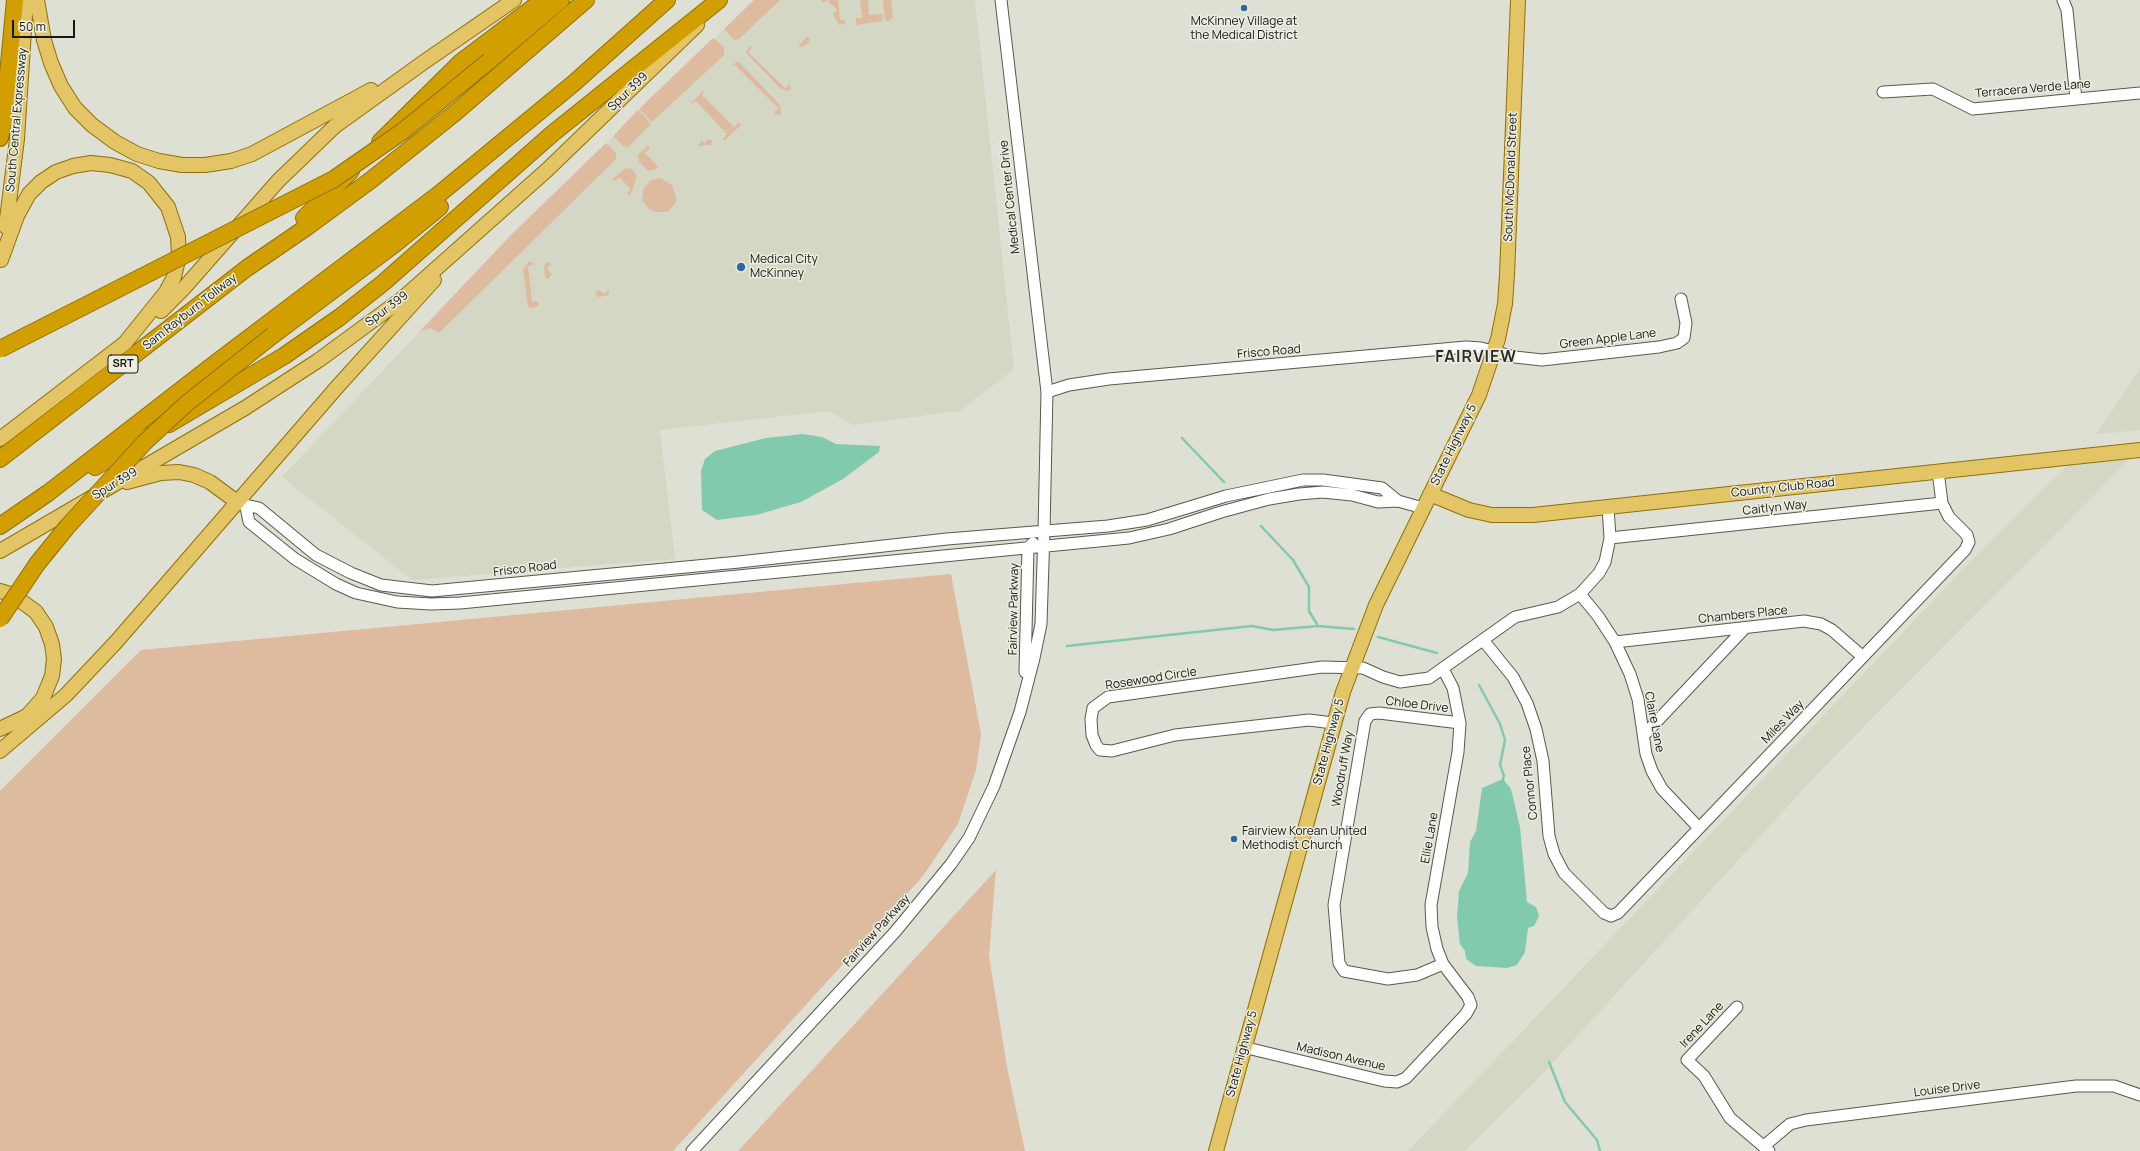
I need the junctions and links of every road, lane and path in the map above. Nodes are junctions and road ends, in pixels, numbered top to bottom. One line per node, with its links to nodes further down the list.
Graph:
1 (15, 0): 19 (highway)
2 (26, 0): 21 (main road, South Central Expressway)
3 (37, 0): 14 (main road)
4 (514, 0): 14 (main road)
5 (543, 0): 22 (highway)
6 (561, 0): 25 (highway, bridge)
7 (586, 0): 22 (highway, Sam Rayburn Tollway / SRT)
8 (667, 0): 15 (highway)
9 (720, 0): 33 (highway)
10 (724, 0): 20 (main road, Spur 399)
11 (1001, 0): 27 (street, Medical Center Drive)
12 (1518, 0): 26 (main road, South McDonald Street)
13 (2063, 0): 18 (street)
14 (424, 62): 24 (main road)
15 (574, 83): 33 (highway); 56 (highway, bridge)
16 (1883, 92): 18 (street, Terracera Verde Lane)
17 (2140, 93): 18 (street, Terracera Verde Lane)
18 (2076, 99)
19 (0, 138)
20 (469, 240): 32 (main road, Spur 399); 38 (main road)
21 (0, 262): 24 (main road)
22 (247, 268): 30 (highway, Sam Rayburn Tollway / SRT)
23 (1681, 299): 26 (street, Green Apple Lane)
24 (125, 343): 28 (main road)
25 (0, 349)
26 (1494, 353): 27 (street, Frisco Road); 34 (main road, State Highway 5)
27 (1047, 392): 43 (street, Fairview Parkway)
28 (0, 439)
29 (2140, 450): 31 (main road, Country Club Road)
30 (0, 459)
31 (1938, 472): 37 (street); 39 (main road, Country Club Road)
32 (107, 488): 38 (main road); 48 (main road, Spur 399)
33 (48, 493): 42 (highway)
34 (1430, 494): 39 (main road, Country Club Road); 40 (main road, State Highway 5)
35 (1218, 499): 36 (street, Frisco Road); 41 (street); 43 (street, Frisco Road)
36 (1398, 501): 40 (street); 41 (street)
37 (1942, 503): 44 (street, Caitlyn Way); 60 (street, Miles Way)
38 (242, 505): 53 (street, Frisco Road); 55 (street); 69 (main road)
39 (1608, 507): 44 (street)
40 (1423, 508): 61 (main road, State Highway 5)
41 (1222, 512): 46 (street)
42 (0, 526)
43 (1044, 531): 45 (street, Frisco Road); 46 (street, Fairview Parkway); 47 (street, Fairview Parkway)
44 (1610, 538): 54 (street)
45 (879, 546): 49 (street); 50 (street, Frisco Road)
46 (1044, 546): 47 (street); 63 (street, Fairview Parkway)
47 (1028, 548): 49 (street); 63 (street, Fairview Parkway)
48 (0, 551)
49 (881, 562): 51 (street)
50 (670, 568): 51 (street); 53 (street, Frisco Road)
51 (672, 582): 55 (street)
52 (0, 591): 67 (main road)
53 (432, 591): 55 (street)
54 (1580, 594): 58 (street); 59 (street, Claire Lane)
55 (431, 604)
56 (0, 619)
57 (1745, 628): 59 (street, Chambers Place); 60 (street, Chambers Place); 68 (street)
58 (1483, 640): 62 (street); 71 (street, Connor Place)
59 (1615, 642): 68 (street, Claire Lane)
60 (1863, 657): 70 (street, Miles Way)
61 (1352, 666): 62 (street); 65 (main road, State Highway 5); 65 (street, Rosewood Circle)
62 (1443, 669): 66 (street, Ellie Lane)
63 (1024, 693): 78 (street, Fairview Parkway)
64 (1370, 714): 66 (street, Chloe Drive); 72 (street, Woodruff Way)
65 (1333, 723): 75 (main road, State Highway 5)
66 (1460, 723): 72 (street, Ellie Lane)
67 (0, 729)
68 (1644, 735): 70 (street, Claire Lane)
69 (0, 751)
70 (1699, 828): 71 (street, Miles Way)
71 (1611, 916)
72 (1443, 964): 73 (street, Ellie Lane)
73 (1471, 1005): 75 (street, Madison Avenue)
74 (1737, 1007): 77 (street, Irene Lane)
75 (1243, 1047): 79 (main road, State Highway 5)
76 (2140, 1095): 77 (street, Louise Drive)
77 (1767, 1149)
78 (692, 1151)
79 (1216, 1151)

